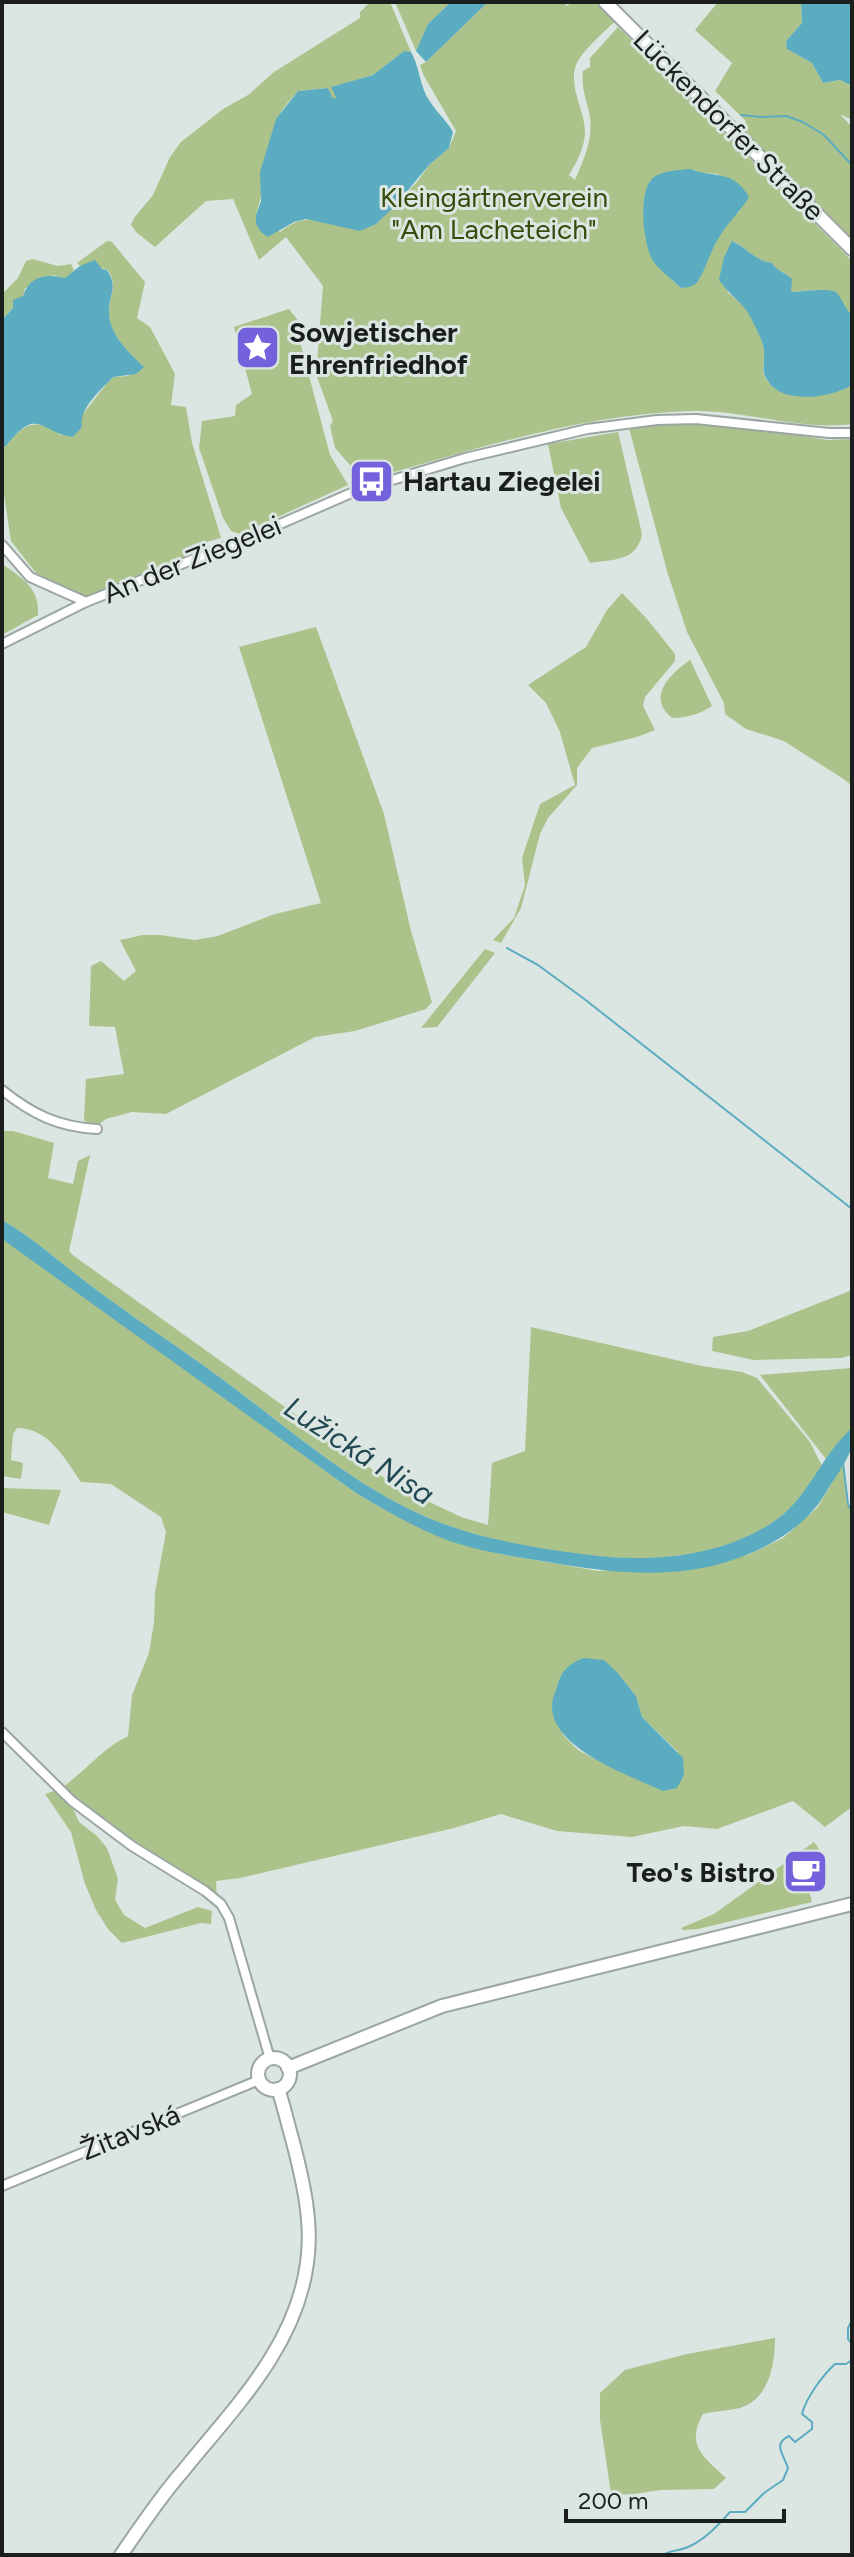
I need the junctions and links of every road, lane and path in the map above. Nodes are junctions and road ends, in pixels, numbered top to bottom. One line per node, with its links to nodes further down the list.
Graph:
1 (605, 2): 2 (main road, Lückendorfer Straße)
2 (852, 249)
3 (852, 433): 5 (street, An der Ziegelei)
4 (2, 545): 5 (street)
5 (86, 602): 6 (street, An der Ziegelei)
6 (2, 644)
7 (2, 1090): 8 (street)
8 (97, 1129)
9 (2, 1732): 11 (street)
10 (852, 1904): 12 (main road)
11 (270, 2059): 12 (main road); 13 (main road)
12 (288, 2068): 14 (main road)
13 (259, 2080): 14 (main road); 15 (street, Žitavská)
14 (278, 2089): 16 (main road)
15 (2, 2186)
16 (121, 2555)

